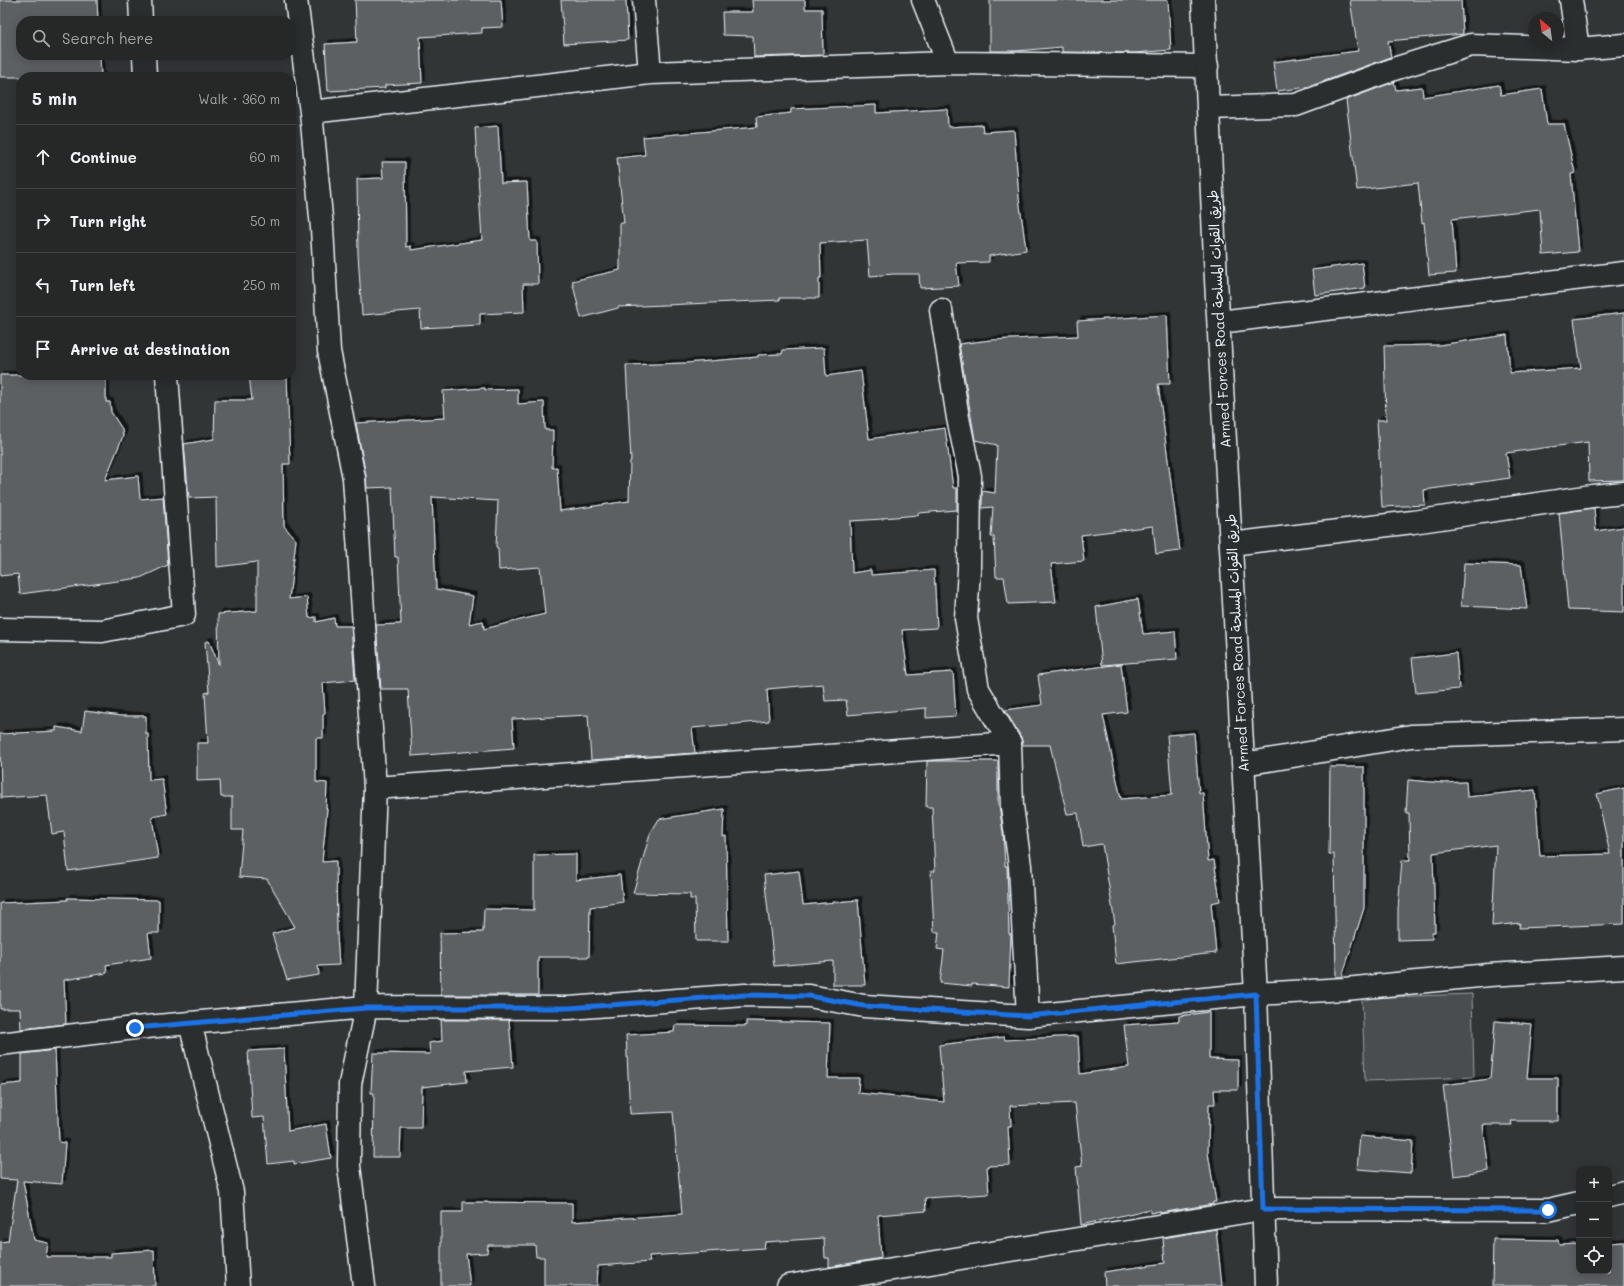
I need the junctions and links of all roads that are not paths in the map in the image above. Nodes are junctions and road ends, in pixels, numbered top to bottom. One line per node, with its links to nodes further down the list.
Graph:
1 (140, 0): 7 (street)
2 (296, 0): 16 (street)
3 (644, 0): 14 (street)
4 (923, 0): 11 (street)
5 (1203, 0): 12 (street, Armed Forces Road طريق القوات المسلحة)
6 (1571, 0): 9 (street)
7 (141, 16)
8 (1624, 45): 9 (street)
9 (1578, 49): 15 (street)
10 (144, 60): 13 (street)
11 (948, 63): 12 (street); 14 (street)
12 (1207, 66): 15 (street, Armed Forces Road طريق القوات المسلحة)
13 (145, 72)
14 (650, 73): 16 (street)
15 (1209, 108): 19 (street, Armed Forces Road طريق القوات المسلحة)
16 (311, 112): 27 (street)
17 (1624, 273): 19 (street)
18 (941, 310): 25 (street)
19 (1219, 322): 22 (street, Armed Forces Road طريق القوات المسلحة)
20 (167, 380): 23 (street)
21 (1624, 493): 22 (street)
22 (1231, 544): 26 (street, Armed Forces Road طريق القوات المسلحة)
23 (0, 629)
24 (1624, 729): 26 (street)
25 (1010, 743): 27 (street); 31 (street)
26 (1244, 764): 29 (street, Armed Forces Road طريق القوات المسلحة)
27 (375, 788): 30 (street)
28 (1624, 967): 29 (street)
29 (1256, 994): 31 (street); 37 (street, Armed Forces Road طريق القوات المسلحة)
30 (366, 1008): 31 (street); 32 (street); 39 (street)
31 (1028, 1016)
32 (190, 1023): 33 (street); 38 (street)
33 (0, 1044)
34 (1624, 1192): 35 (street)
35 (1612, 1195)
36 (1576, 1204): 37 (street)
37 (1263, 1209): 40 (street); 41 (street, Armed Forces Road طريق القوات المسلحة)
38 (238, 1286)
39 (364, 1286)
40 (788, 1286)
41 (1266, 1286)

